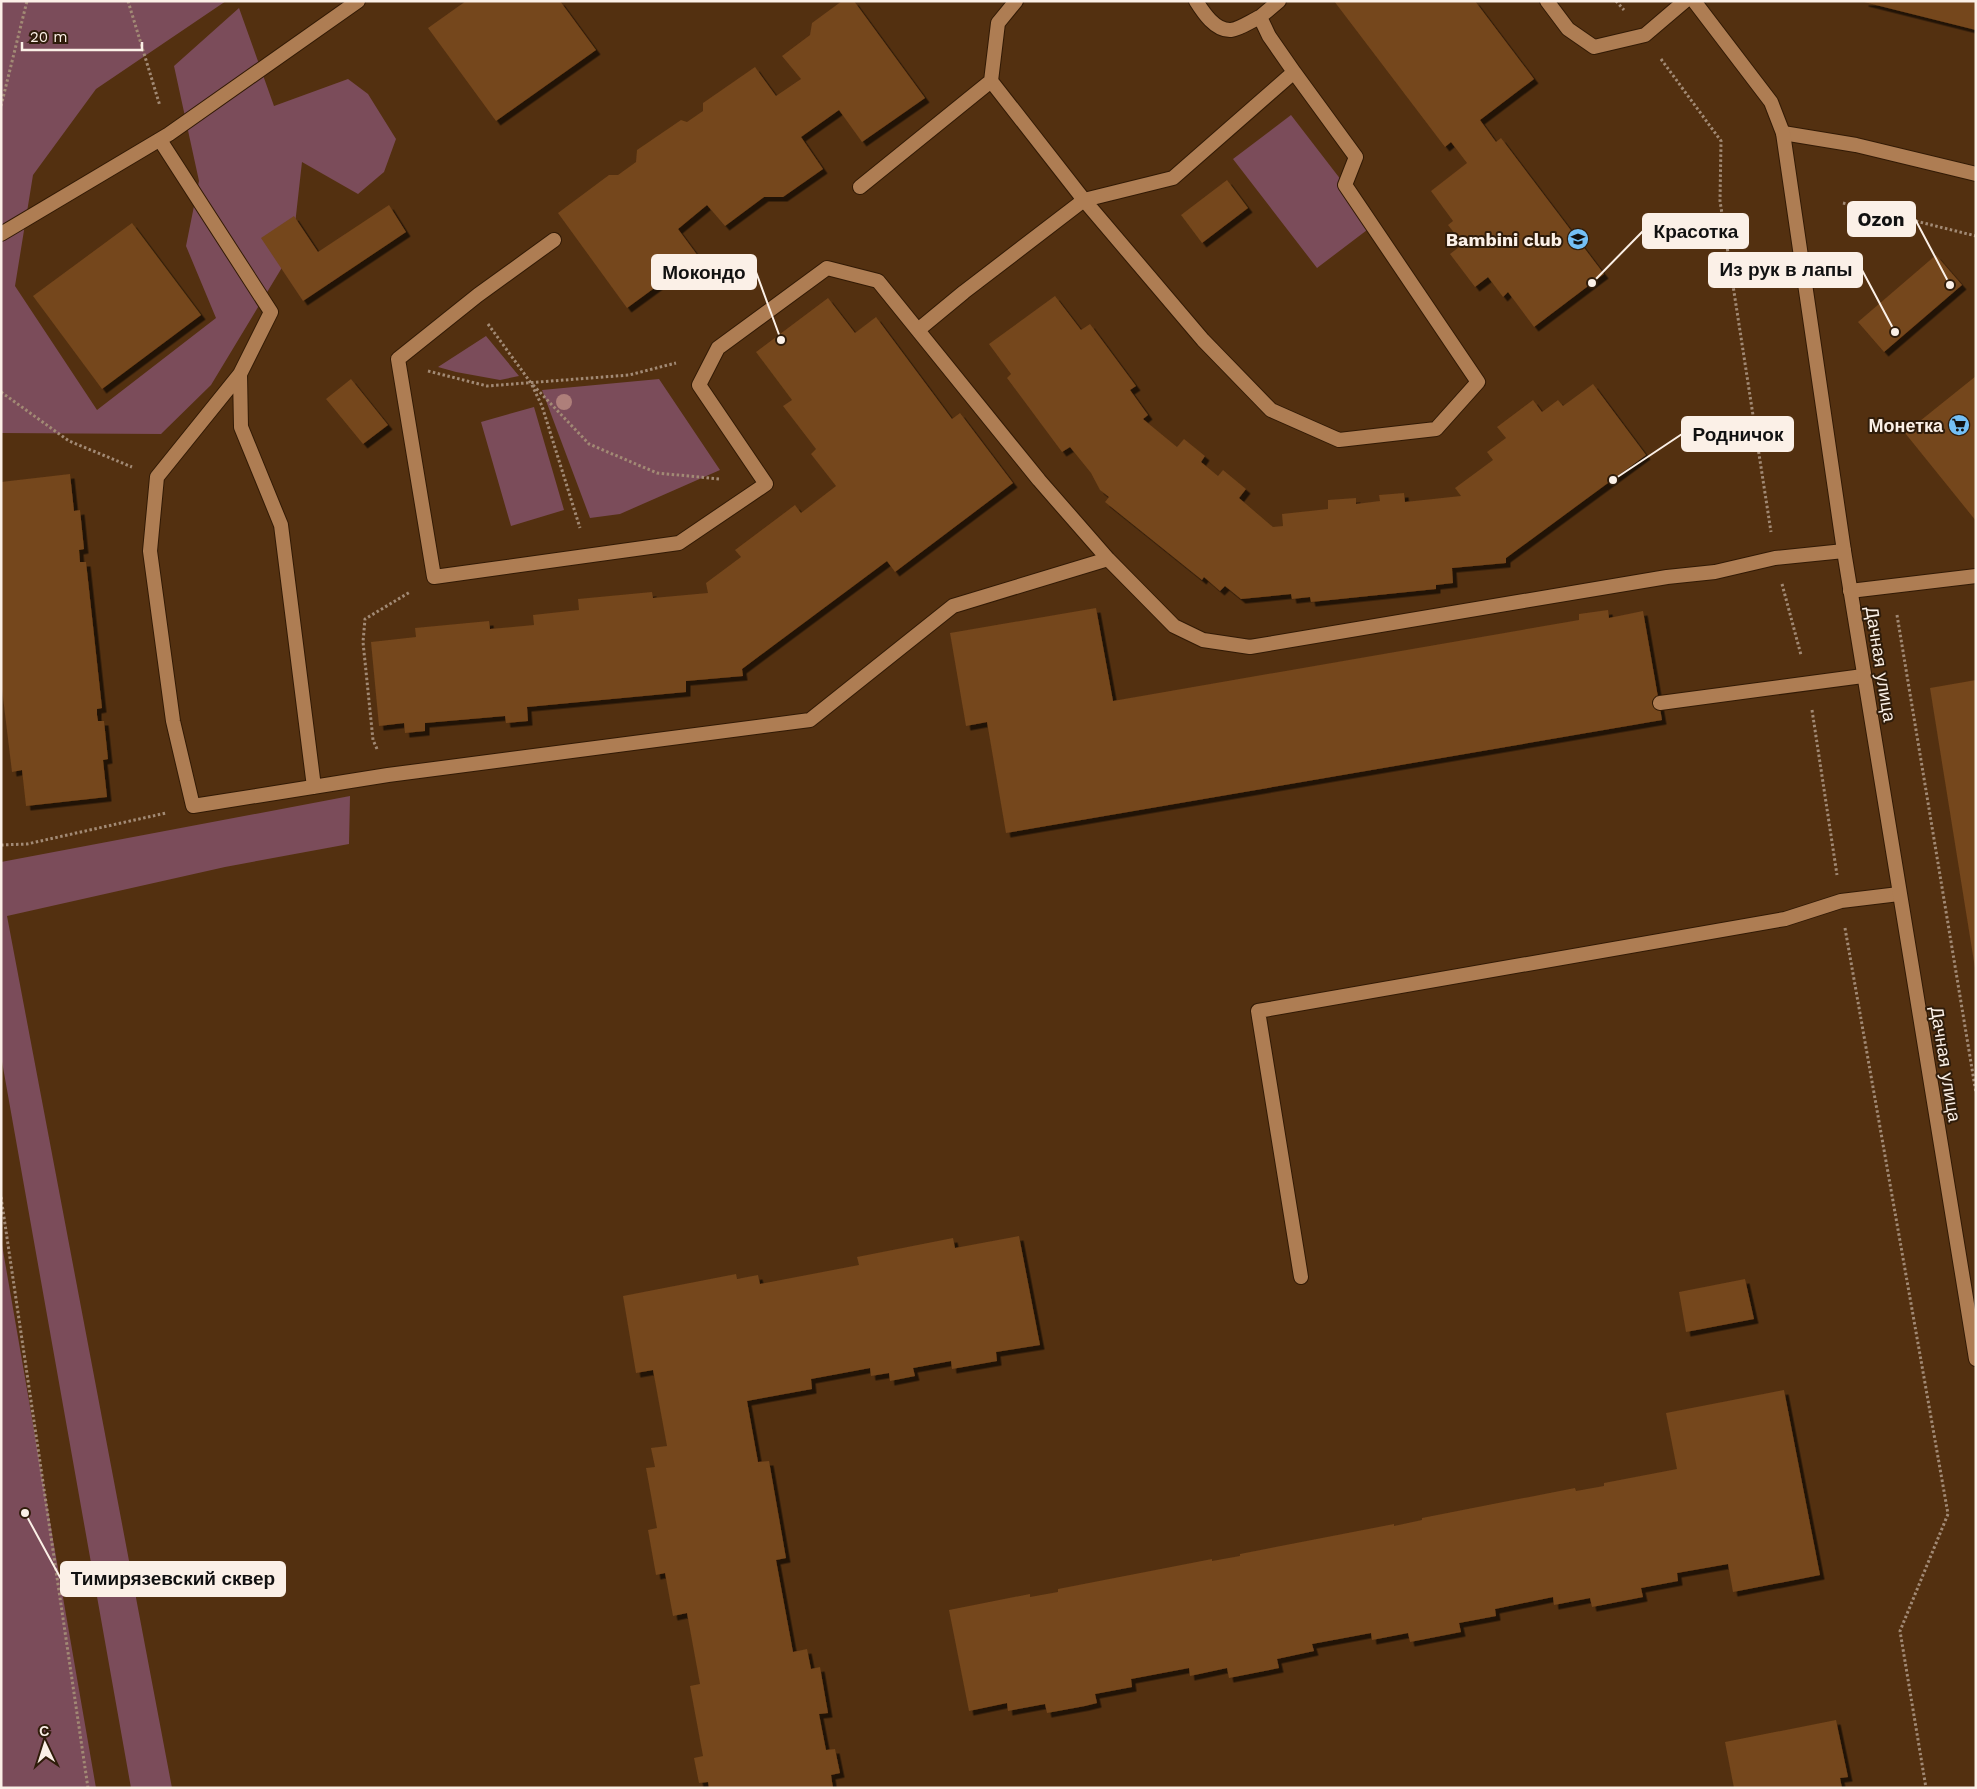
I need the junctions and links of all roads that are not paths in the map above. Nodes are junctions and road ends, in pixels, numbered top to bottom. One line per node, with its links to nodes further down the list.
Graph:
1 (358, 1): 12 (street)
2 (1016, 1): 10 (street)
3 (1196, 1): 8 (street)
4 (1279, 1): 8 (street)
5 (1547, 1): 6 (street)
6 (1686, 1)
7 (1694, 1): 11 (street, Дачная улица)
8 (1260, 17): 9 (street)
9 (1294, 72): 15 (street); 15 (street)
10 (991, 81): 14 (street); 15 (street)
11 (1783, 133): 13 (street); 20 (street, Дачная улица)
12 (165, 137): 16 (street); 19 (street)
13 (1976, 174)
14 (860, 187)
15 (1084, 200): 18 (street)
16 (1, 234)
17 (554, 240): 18 (street)
18 (918, 330): 21 (street)
19 (240, 374): 26 (street); 26 (street)
20 (1844, 551): 21 (street); 23 (street, Дачная улица)
21 (1108, 559): 26 (street)
22 (1976, 576): 23 (street)
23 (1850, 591): 24 (street, Дачная улица)
24 (1863, 676): 25 (street); 27 (street, Дачная улица)
25 (1660, 702)
26 (314, 787)
27 (1899, 894): 28 (street); 29 (street, Дачная улица)
28 (1301, 1277)
29 (1976, 1359)

